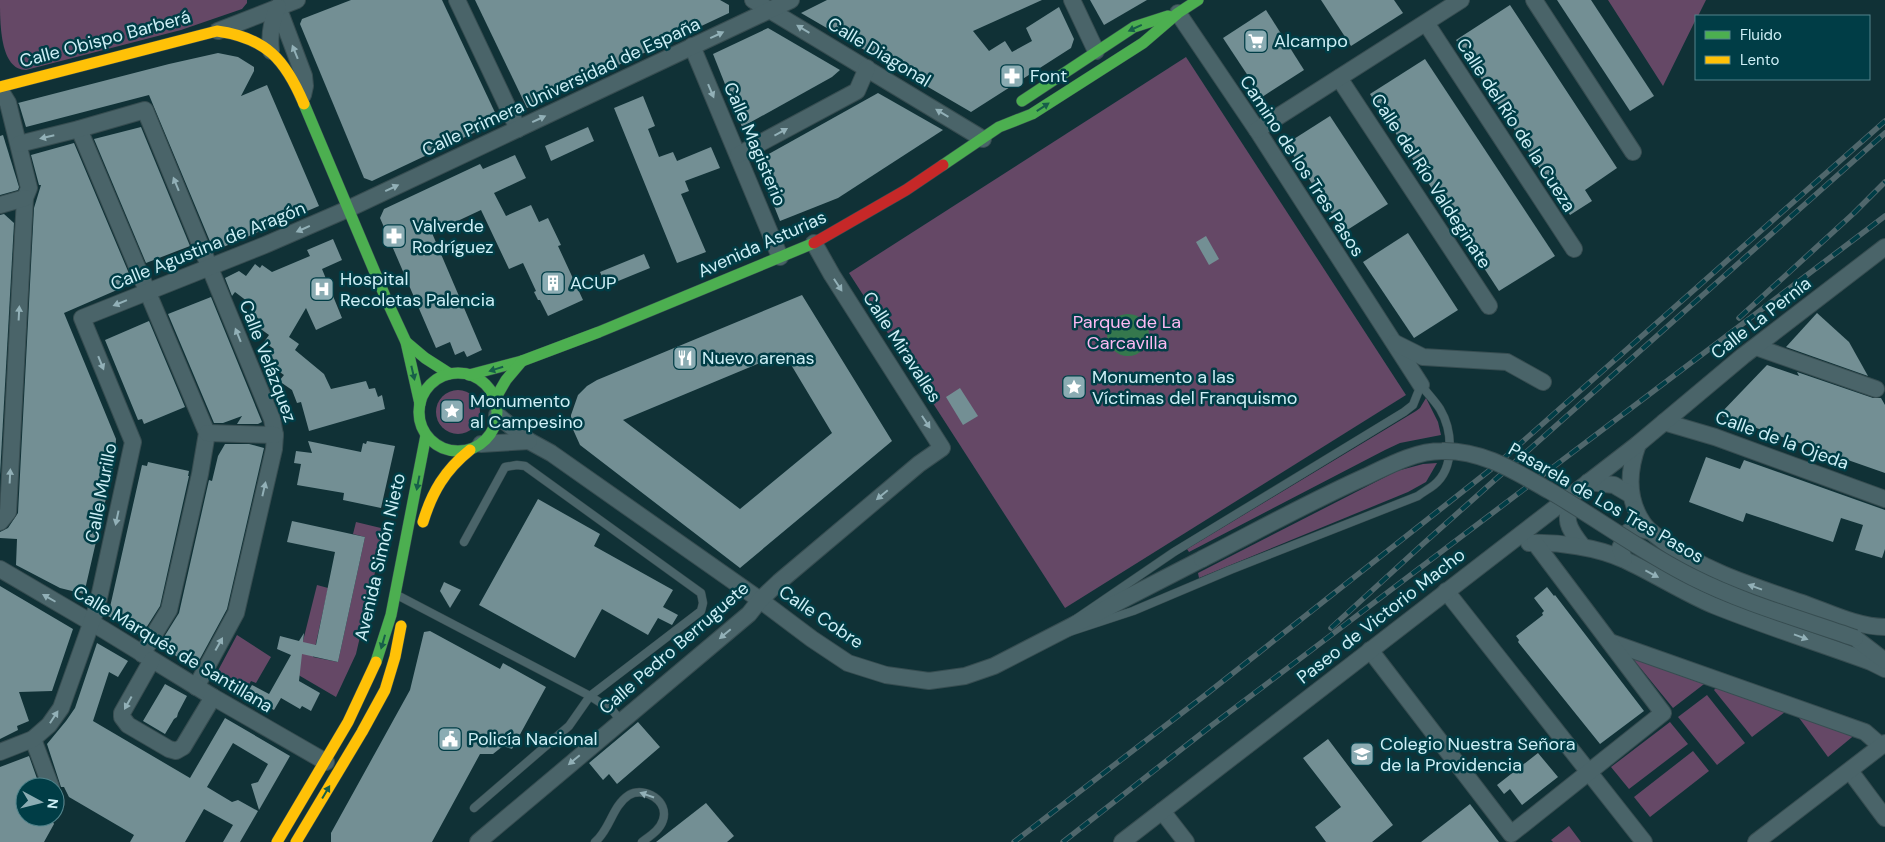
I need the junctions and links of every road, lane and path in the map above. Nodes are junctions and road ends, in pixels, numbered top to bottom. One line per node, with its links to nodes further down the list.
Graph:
1 (297, 0): 9 (street, Calle Obispo Barberá)
2 (457, 0): 23 (street)
3 (753, 0): 10 (street, Calle Diagonal)
4 (791, 0): 10 (street, Calle Primera Universidad de España)
5 (1072, 0): 16 (street)
6 (1198, 0): 11 (main road, Avenida Asturias)
7 (1461, 0): 12 (street)
8 (1534, 0): 27 (street)
9 (278, 7): 13 (street, Calle Obispo Barberá); 15 (street); 20 (street, one-way to 9)
10 (771, 9): 14 (street, Calle Primera Universidad de España, one-way to 10); 17 (street, Calle Diagonal, one-way to 10)
11 (1178, 13): 16 (main road, Avenida Asturias, one-way to 16); 21 (main road, Avenida Asturias, one-way to 11); 24 (street, Camino de los Tres Pasos)
12 (1426, 22): 18 (street); 34 (street, Calle del Río de la Cueza)
13 (217, 32): 15 (main road); 19 (main road, Calle Obispo Barberá)
14 (692, 46): 23 (street, Calle Primera Universidad de España, one-way to 14); 28 (street, Calle Magisterio, one-way to 28)
15 (271, 51): 20 (main road)
16 (1096, 51): 21 (main road, Avenida Asturias)
17 (867, 68): 25 (street, Calle Diagonal, one-way to 17); 28 (street, one-way to 17)
18 (1339, 78): 24 (street); 38 (street, Calle del Río Valdeginate)
19 (0, 88): 26 (street)
20 (303, 97): 31 (main road)
21 (999, 128): 25 (main road, Avenida Asturias)
22 (79, 129): 26 (street, one-way to 26); 36 (street, Calle Velázquez, one-way to 22); 37 (street)
23 (518, 129): 31 (street, Calle Primera Universidad de España, one-way to 23)
24 (1257, 130): 41 (street, Camino de los Tres Pasos)
25 (983, 139): 32 (main road, Avenida Asturias)
26 (19, 144): 29 (street)
27 (1633, 152)
28 (738, 155): 35 (street, Calle Magisterio)
29 (25, 198): 30 (street); 63 (street, one-way to 29)
30 (0, 205)
31 (348, 209): 36 (street, Calle Agustina de Aragón, one-way to 36); 40 (main road)
32 (814, 243): 35 (main road, Avenida Asturias); 58 (street, Calle Miravalles, one-way to 58)
33 (1885, 247): 42 (street, Calle La Pernía)
34 (1574, 249)
35 (780, 257): 43 (main road, Avenida Asturias)
36 (210, 267): 37 (street, Calle Agustina de Aragón); 53 (street, Calle Velázquez, one-way to 36)
37 (148, 292): 39 (street, Calle Agustina de Aragón, one-way to 39); 52 (street)
38 (1489, 306)
39 (82, 318): 75 (street, Calle Murillo, one-way to 75)
40 (406, 342): 44 (main road); 49 (main road, one-way to 49)
41 (1393, 342): 46 (street); 47 (street, Camino de los Tres Pasos)
42 (1756, 347): 48 (street); 51 (street, Calle La Pernía)
43 (522, 361): 45 (main road, Avenida Asturias, one-way to 45); 50 (main road)
44 (450, 374): 45 (main road); 49 (main road)
45 (469, 375): 50 (main road)
46 (1544, 382)
47 (1421, 386): 79 (lane); 79 (lane)
48 (1876, 389)
49 (420, 404): 54 (main road)
50 (496, 407): 55 (street, Calle Cobre); 57 (main road)
51 (1664, 422): 56 (street, Paseo de Victorio Macho); 62 (street, Calle de la Ojeda)
52 (207, 433): 53 (street); 82 (street)
53 (275, 435): 85 (street, Calle Velázquez, one-way to 53)
54 (426, 435): 57 (main road); 73 (main road, Avenida Simón Nieto, one-way to 73)
55 (529, 441): 57 (street); 74 (street, Calle Cobre)
56 (1638, 444): 59 (street, Paseo de Victorio Macho); 61 (street)
57 (476, 447): 73 (main road, Avenida Simón Nieto)
58 (919, 464): 74 (street, Calle Pedro Berruguete, one-way to 74)
59 (1588, 482): 60 (street, Paseo de Victorio Macho); 61 (street)
60 (1571, 495): 67 (street, Paseo de Victorio Macho); 68 (street)
61 (1631, 495): 64 (street)
62 (1885, 499)
63 (0, 522)
64 (1649, 531): 69 (street); 76 (street, one-way to 64)
65 (464, 542): 86 (lane)
66 (1535, 543): 67 (street); 68 (street); 80 (street)
67 (1504, 546): 72 (street, Paseo de Victorio Macho)
68 (1583, 547): 69 (street)
69 (1624, 559): 84 (street, one-way to 84)
70 (1202, 560): 78 (street, Pasarela de Los Tres Pasos, bridge); 79 (street, Calle Cobre)
71 (0, 569): 75 (street, Calle Marqués de Santillana, one-way to 71)
72 (1446, 591): 81 (street, Paseo de Victorio Macho); 93 (street)
73 (400, 596): 86 (lane); 92 (main road, Avenida Simón Nieto, one-way to 92); 99 (main road, Avenida Simón Nieto, one-way to 73)
74 (760, 600): 79 (street, Calle Cobre); 88 (street, Calle Pedro Berruguete, one-way to 88)
75 (91, 622): 82 (street, Calle Marqués de Santillana); 89 (street, Calle Murillo, one-way to 75)
76 (1885, 627)
77 (1885, 637): 78 (street, Pasarela de Los Tres Pasos)
78 (1855, 638): 83 (street, Pasarela de Los Tres Pasos)
79 (1046, 640)
80 (1610, 642): 90 (street); 93 (street)
81 (1370, 650): 93 (street); 97 (street, Paseo de Victorio Macho)
82 (147, 657): 85 (street, Calle Marqués de Santillana); 87 (street, one-way to 87)
83 (1885, 661)
84 (1885, 670)
85 (196, 687): 87 (street, Calle Marqués de Santillana)
86 (590, 696): 88 (lane); 96 (lane)
87 (212, 698): 92 (street, Calle Marqués de Santillana)
88 (621, 721): 102 (street, Calle Pedro Berruguete, one-way to 102)
89 (32, 739): 91 (street, Calle Murillo); 95 (street)
90 (1883, 745): 94 (street)
91 (0, 752)
92 (326, 762): 99 (main road); 100 (main road, Avenida Simón Nieto)
93 (1589, 771): 107 (street)
94 (1850, 771): 98 (street); 108 (street)
95 (46, 777)
96 (474, 808)
97 (1162, 810): 105 (street, Paseo de Victorio Macho); 106 (street)
98 (1885, 818)
99 (302, 839): 101 (main road)
100 (276, 842)
101 (283, 842)
102 (478, 842)
103 (595, 842): 104 (lane, one-way to 103)
104 (642, 842)
105 (1122, 842)
106 (1186, 842)
107 (1644, 842)
108 (1756, 842)

